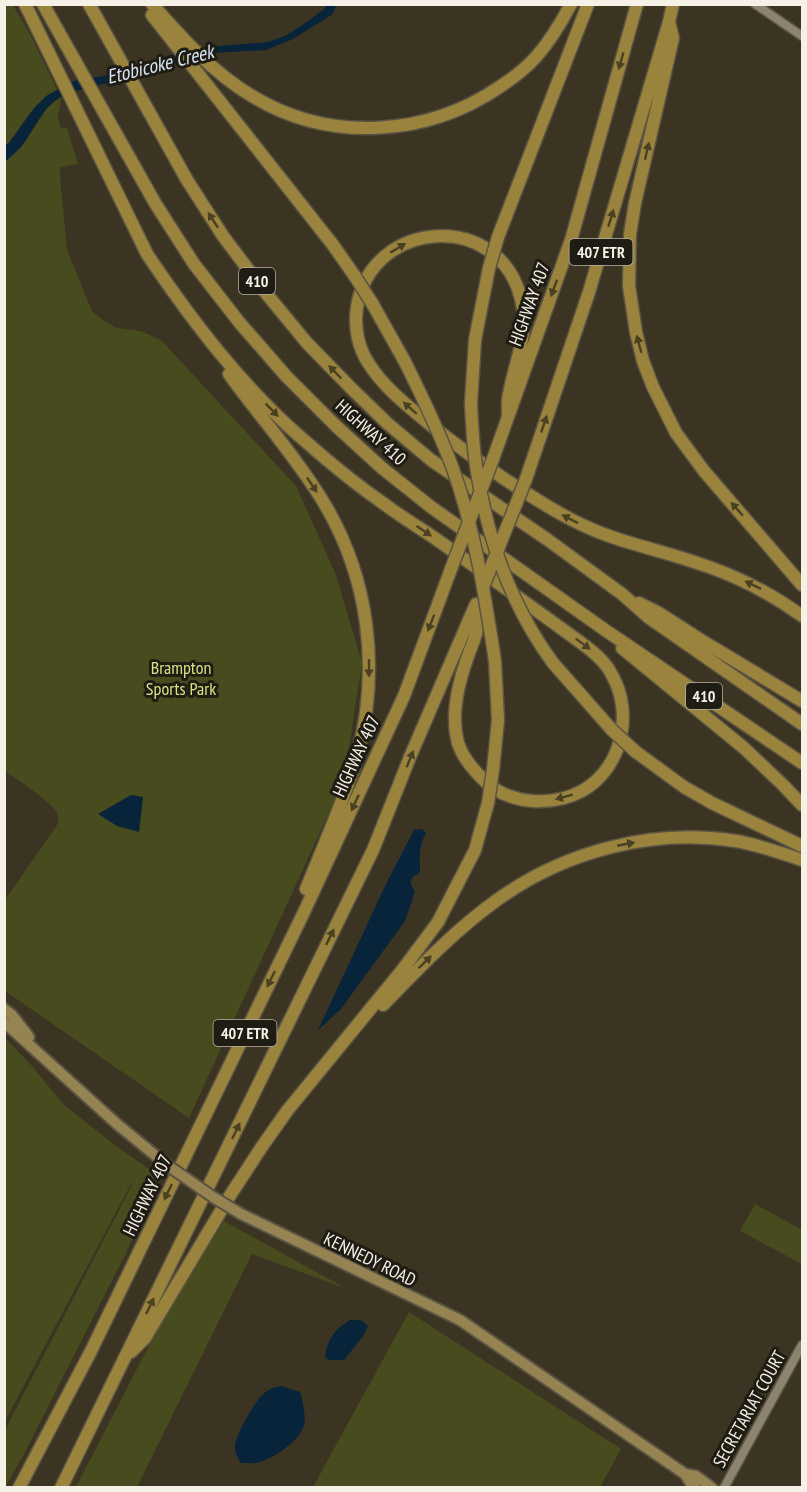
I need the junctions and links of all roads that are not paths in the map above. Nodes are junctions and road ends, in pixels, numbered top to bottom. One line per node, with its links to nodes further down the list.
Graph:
1 (25, 4): 14 (highway)
2 (43, 4): 20 (highway, HIGHWAY 410 / 410)
3 (88, 4): 17 (highway, HIGHWAY 410 / 410, one-way to 3)
4 (144, 4): 12 (highway)
5 (152, 4): 12 (highway)
6 (571, 4): 12 (highway)
7 (588, 4): 25 (highway, bridge)
8 (637, 4): 15 (highway, HIGHWAY 407 / 407 ETR, one-way to 15)
9 (673, 4): 11 (highway, 407 ETR)
10 (754, 4): 13 (street)
11 (669, 22): 16 (highway, one-way to 11); 18 (highway, 407 ETR, one-way to 11, bridge)
12 (174, 36): 30 (highway, bridge)
13 (802, 36)
14 (167, 285): 18 (highway, one-way to 18); 27 (highway, one-way to 27)
15 (508, 417): 19 (highway, one-way to 15); 27 (highway, HIGHWAY 407 / 407 ETR, one-way to 27, bridge)
16 (802, 585)
17 (622, 594): 21 (highway); 22 (highway, HIGHWAY 410 / 410)
18 (476, 604): 33 (highway, 407 ETR, one-way to 18)
19 (802, 616)
20 (605, 630): 23 (highway, HIGHWAY 410 / 410); 24 (highway)
21 (802, 701)
22 (802, 724)
23 (802, 763)
24 (802, 805)
25 (802, 846)
26 (802, 860): 30 (highway, one-way to 26)
27 (304, 912): 35 (highway, HIGHWAY 407 / 407 ETR, one-way to 35)
28 (4, 1009): 31 (main road, KENNEDY ROAD)
29 (4, 1022): 31 (main road, KENNEDY ROAD)
30 (352, 1030): 33 (highway)
31 (51, 1063): 34 (main road, KENNEDY ROAD, bridge)
32 (802, 1345): 39 (street, SECRETARIAT COURT)
33 (124, 1359): 36 (highway, 407 ETR)
34 (685, 1474): 37 (main road, KENNEDY ROAD); 38 (main road, KENNEDY ROAD)
35 (19, 1488)
36 (61, 1488)
37 (695, 1488)
38 (712, 1488)
39 (724, 1488)

